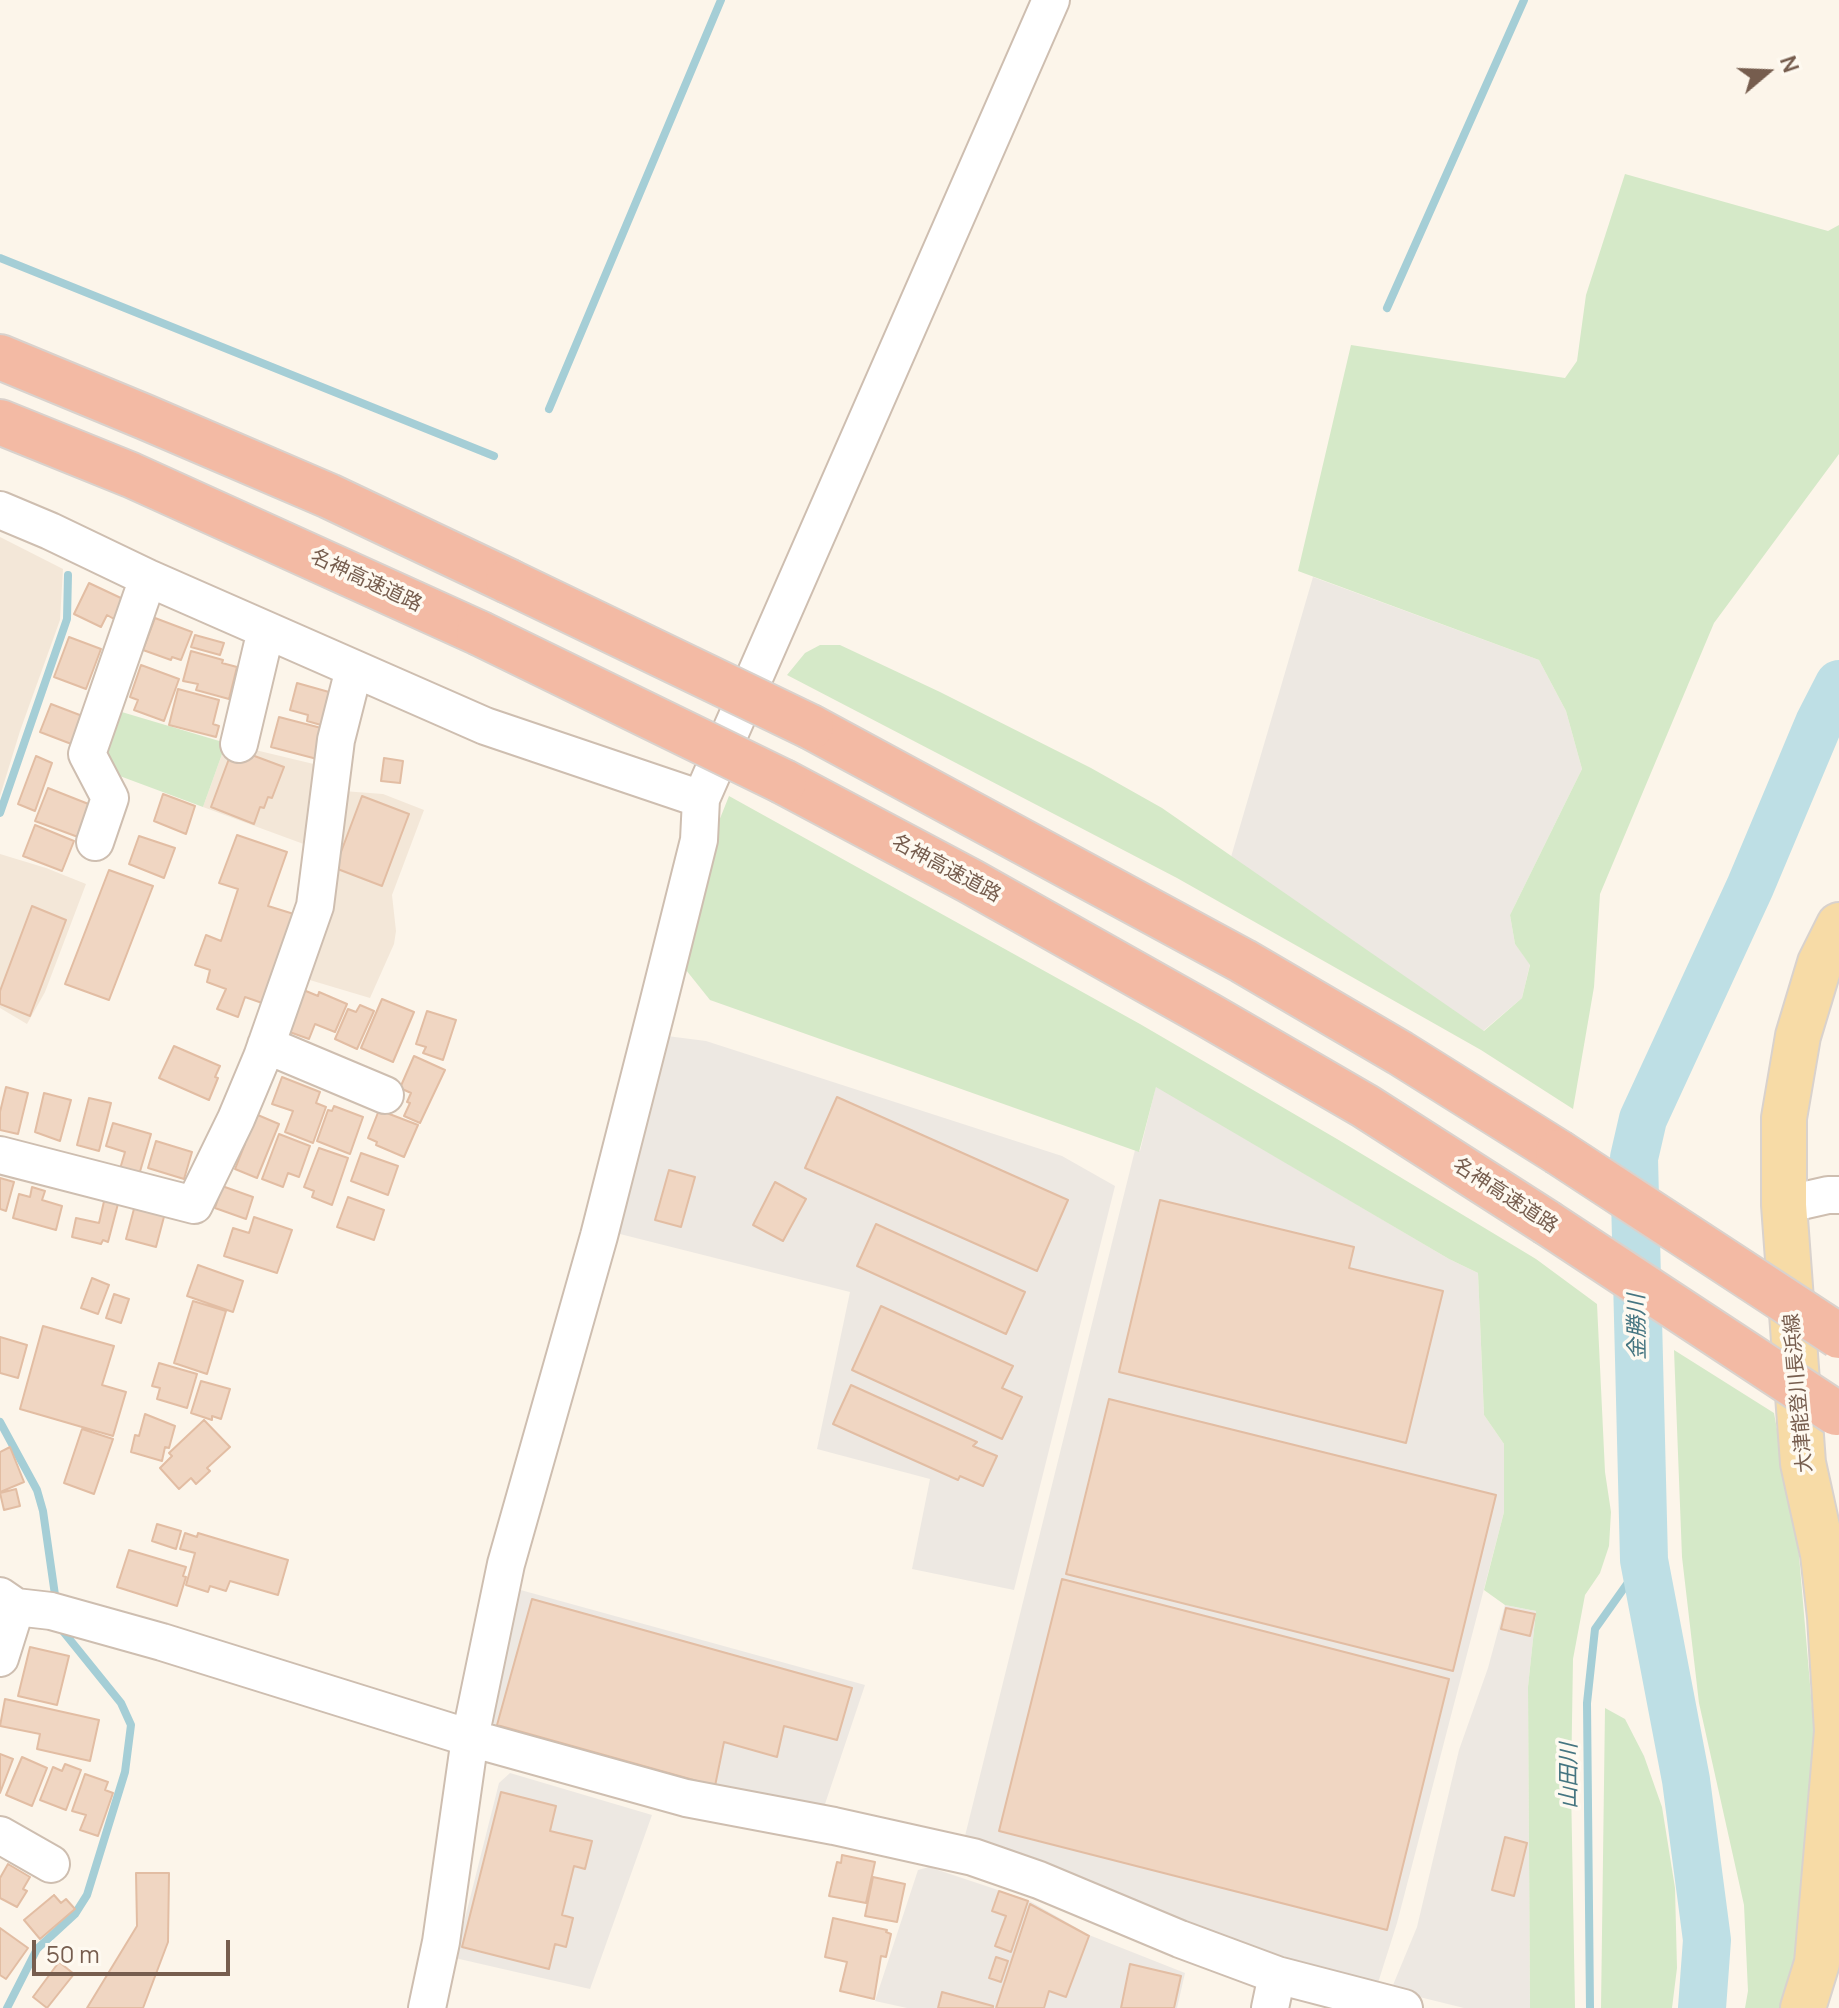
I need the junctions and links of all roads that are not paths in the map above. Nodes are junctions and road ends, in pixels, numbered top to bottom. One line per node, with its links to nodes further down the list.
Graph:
1 (1051, 0): 9 (street)
2 (0, 357): 17 (highway, bridge)
3 (0, 422): 18 (highway, 名神高速道路, bridge)
4 (0, 510): 5 (street)
5 (148, 578): 6 (street); 10 (street)
6 (266, 630): 7 (street); 8 (street)
7 (354, 669): 9 (street); 12 (street)
8 (239, 744)
9 (701, 799): 21 (street)
10 (95, 842)
11 (1839, 925): 16 (main road, 大津能登川長浜線)
12 (266, 1045): 13 (street); 14 (street)
13 (385, 1095)
14 (0, 1155)
15 (1839, 1195): 16 (street)
16 (1784, 1205): 27 (main road, 大津能登川長浜線)
17 (1839, 1336)
18 (1838, 1414)
19 (8, 1601): 20 (street); 21 (street)
20 (0, 1658)
21 (470, 1738): 24 (street); 25 (street)
22 (0, 1835): 23 (street)
23 (51, 1864)
24 (1273, 1992): 26 (street)
25 (427, 2008)
26 (1404, 2008)
27 (1803, 2008)

